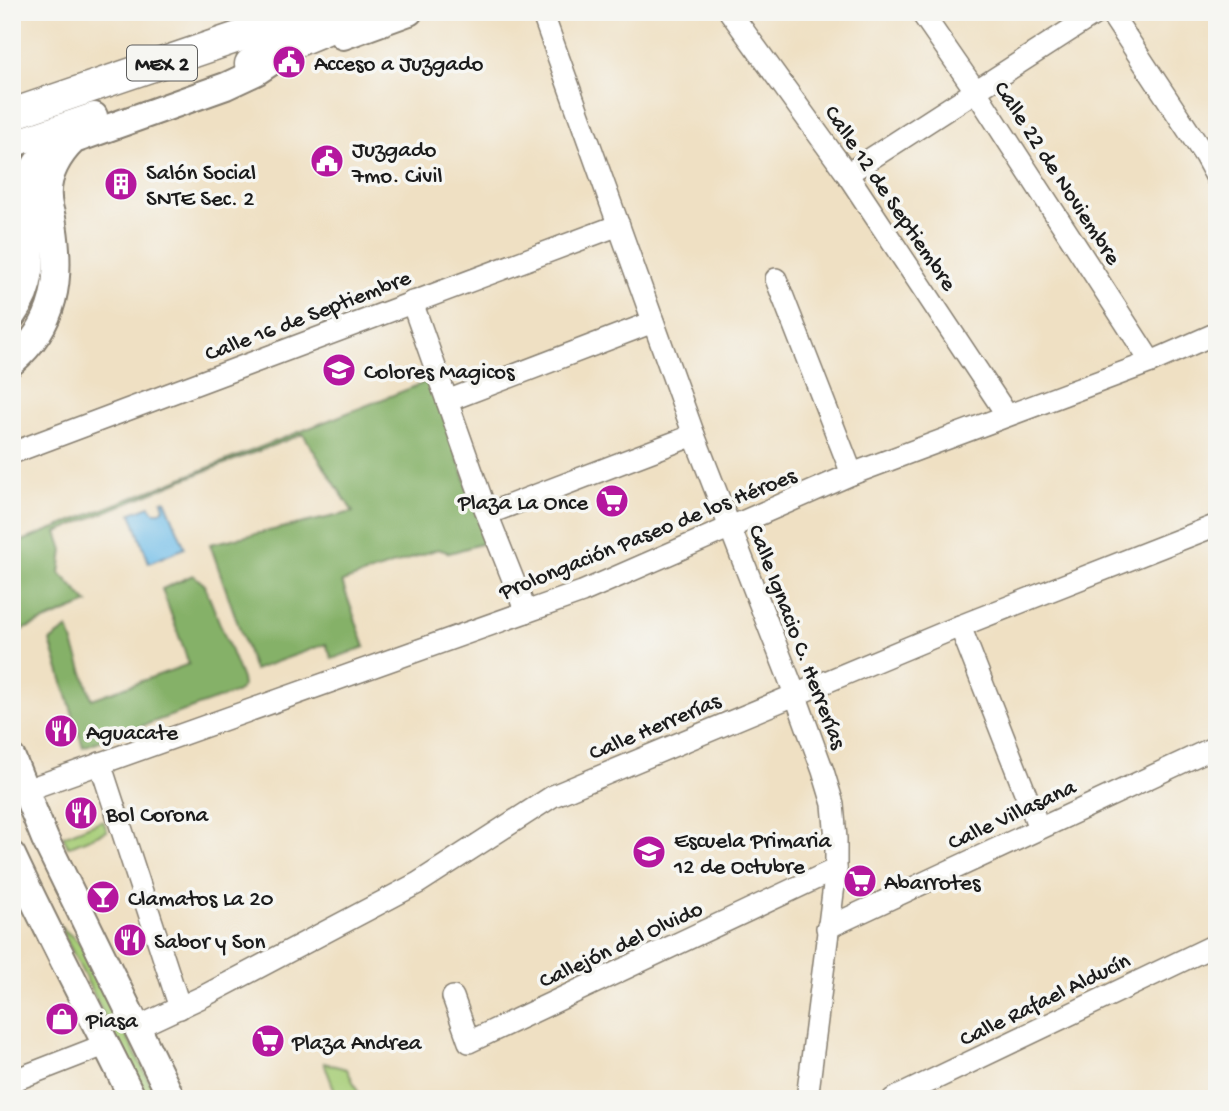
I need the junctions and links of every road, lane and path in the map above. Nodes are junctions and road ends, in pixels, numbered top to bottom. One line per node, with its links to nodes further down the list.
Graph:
1 (311, 12): 12 (highway, MEX 2)
2 (368, 12): 10 (highway)
3 (410, 12): 9 (main road)
4 (542, 12): 17 (street, Calle Ignacio C. Herrerías)
5 (730, 12): 15 (street, Calle 12 de Septiembre)
6 (921, 12): 11 (street, Calle 22 de Noviembre)
7 (1098, 12): 11 (street)
8 (1110, 12): 16 (street)
9 (281, 54): 10 (main road); 13 (main road)
10 (250, 64): 14 (main road)
11 (975, 90): 15 (street); 24 (street, Calle 22 de Noviembre)
12 (12, 114)
13 (74, 140): 20 (main road); 23 (main road)
14 (12, 144)
15 (847, 174): 26 (street, Calle 12 de Septiembre)
16 (1217, 178)
17 (620, 225): 19 (street, Calle 16 de Septiembre); 21 (street, Calle Ignacio C. Herrerías)
18 (776, 279): 29 (street)
19 (412, 302): 25 (street); 28 (street, Calle 16 de Septiembre)
20 (12, 316)
21 (653, 322): 25 (street); 27 (street, Calle Ignacio C. Herrerías)
22 (1217, 332): 24 (street, Prolongación Paseo de los Héroes)
23 (12, 362)
24 (1151, 362): 26 (street, Prolongación Paseo de los Héroes)
25 (447, 401): 30 (street)
26 (1007, 415): 29 (street, Prolongación Paseo de los Héroes)
27 (694, 435): 30 (street); 32 (street, Calle Ignacio C. Herrerías)
28 (12, 453)
29 (852, 474): 32 (street, Prolongación Paseo de los Héroes)
30 (487, 514): 33 (street)
31 (1217, 525): 34 (street, Calle Herrerías)
32 (730, 529): 33 (street, Prolongación Paseo de los Héroes); 35 (street, Calle Ignacio C. Herrerías)
33 (526, 612): 38 (street, Prolongación Paseo de los Héroes)
34 (960, 626): 35 (street, Calle Herrerías); 40 (street)
35 (796, 694): 42 (street, Calle Ignacio C. Herrerías); 46 (street, Calle Herrerías)
36 (1217, 746): 40 (street, Calle Villasana)
37 (12, 758): 39 (main road)
38 (100, 763): 39 (street, Prolongación Paseo de los Héroes); 46 (street)
39 (18, 793): 47 (main road)
40 (1039, 828): 43 (street, Calle Villasana)
41 (12, 855): 48 (main road)
42 (835, 869): 43 (street, Calle Ignacio C. Herrerías); 45 (street, Callejón del Olvido)
43 (827, 928): 52 (street, Calle Ignacio C. Herrerías)
44 (1217, 944): 53 (street, Calle Rafael Alducín)
45 (453, 997)
46 (180, 1008): 47 (street, Calle Herrerías)
47 (138, 1027): 51 (main road)
48 (107, 1044): 49 (street); 50 (main road)
49 (14, 1075)
50 (133, 1099)
51 (172, 1099)
52 (807, 1099)
53 (894, 1099)

